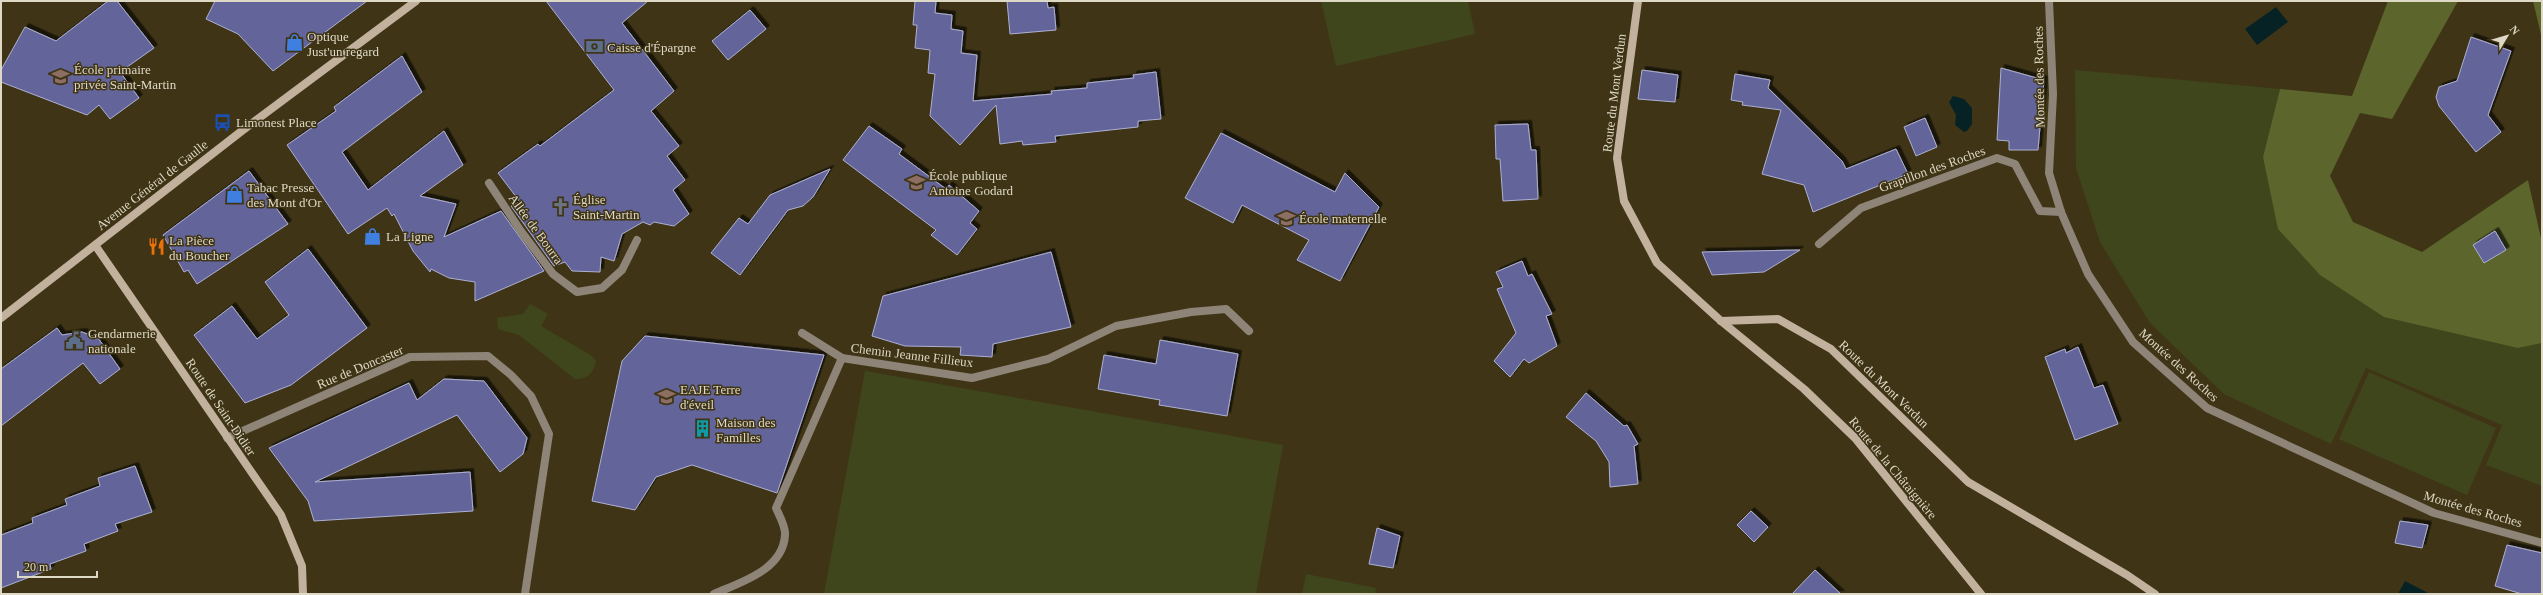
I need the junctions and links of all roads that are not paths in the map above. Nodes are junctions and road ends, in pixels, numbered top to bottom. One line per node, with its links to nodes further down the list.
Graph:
1 (416, 1): 8 (street, Avenue Général de Gaulle)
2 (1638, 1): 10 (street, Route du Mont Verdun)
3 (2049, 1): 5 (street, Montée des Roches)
4 (489, 183): 6 (street, Allée de Bourra)
5 (2061, 212): 7 (street, Grapillon des Roches); 15 (street, Montée des Roches)
6 (637, 240)
7 (1819, 244)
8 (94, 245): 9 (street, Avenue Général de Gaulle); 14 (street, Route de Saint-Didier)
9 (1, 318)
10 (1721, 321): 19 (street, Route de la Châtaignière); 20 (street, Route du Mont Verdun)
11 (1249, 331): 13 (street, Chemin Jeanne Fillieux)
12 (802, 333): 13 (street)
13 (842, 358): 18 (street, Chemin Jeanne Fillieux)
14 (227, 438): 16 (street, Route de Saint-Didier); 17 (street, Rue de Doncaster)
15 (2542, 543)
16 (303, 594)
17 (525, 594)
18 (714, 594)
19 (1981, 594)
20 (2155, 594)

